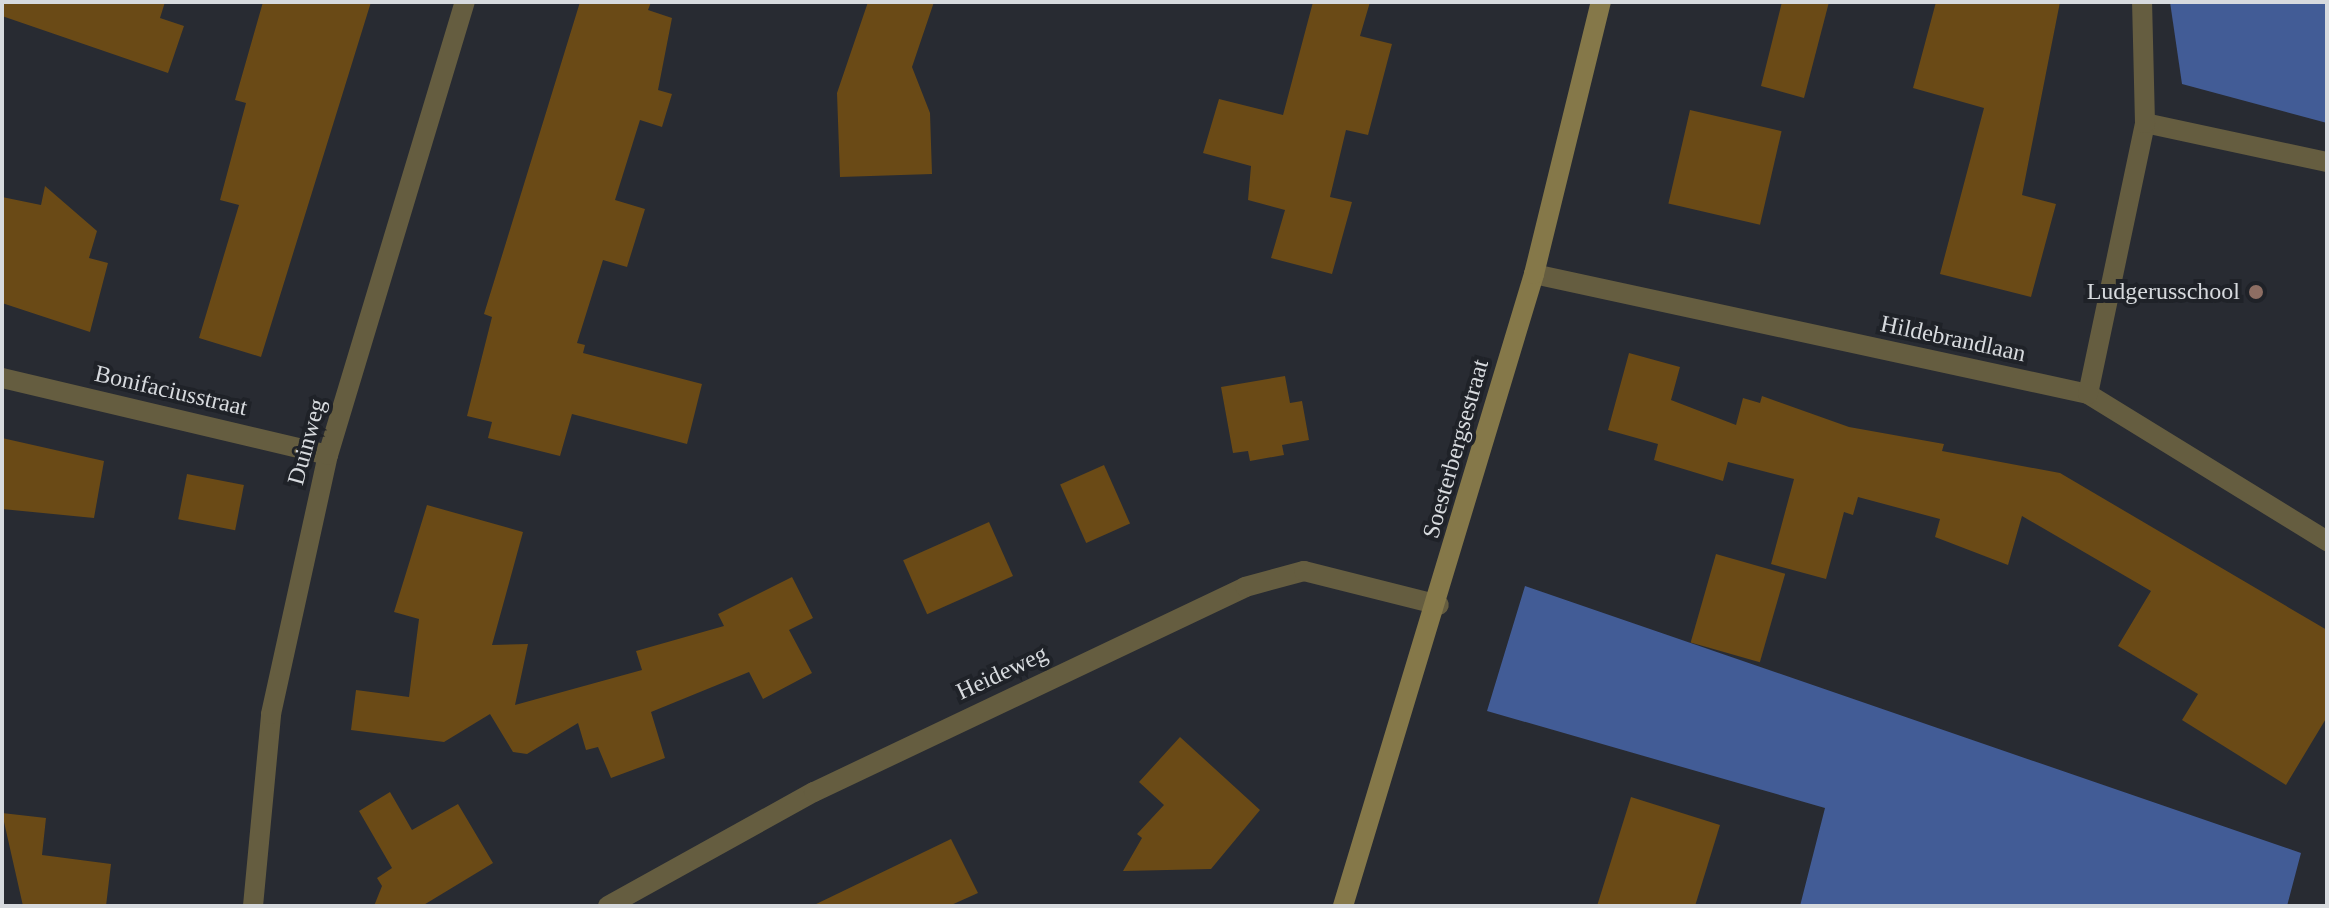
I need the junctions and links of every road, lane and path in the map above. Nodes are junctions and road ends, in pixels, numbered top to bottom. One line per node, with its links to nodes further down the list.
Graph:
1 (465, 2): 9 (street, Duinweg)
2 (1601, 2): 6 (main road, Soesterbergsestraat)
3 (2142, 2): 4 (street)
4 (2145, 123): 5 (street); 8 (street)
5 (2327, 162)
6 (1534, 274): 8 (street, Hildebrandlaan); 11 (main road, Soesterbergsestraat)
7 (2, 378): 9 (street, Bonifaciusstraat)
8 (2088, 394): 10 (street, Hildebrandlaan)
9 (328, 455): 12 (street, Duinweg)
10 (2327, 541)
11 (1439, 605): 13 (street, Heideweg); 14 (main road, Soesterbergsestraat)
12 (253, 906)
13 (608, 906)
14 (1343, 906)

